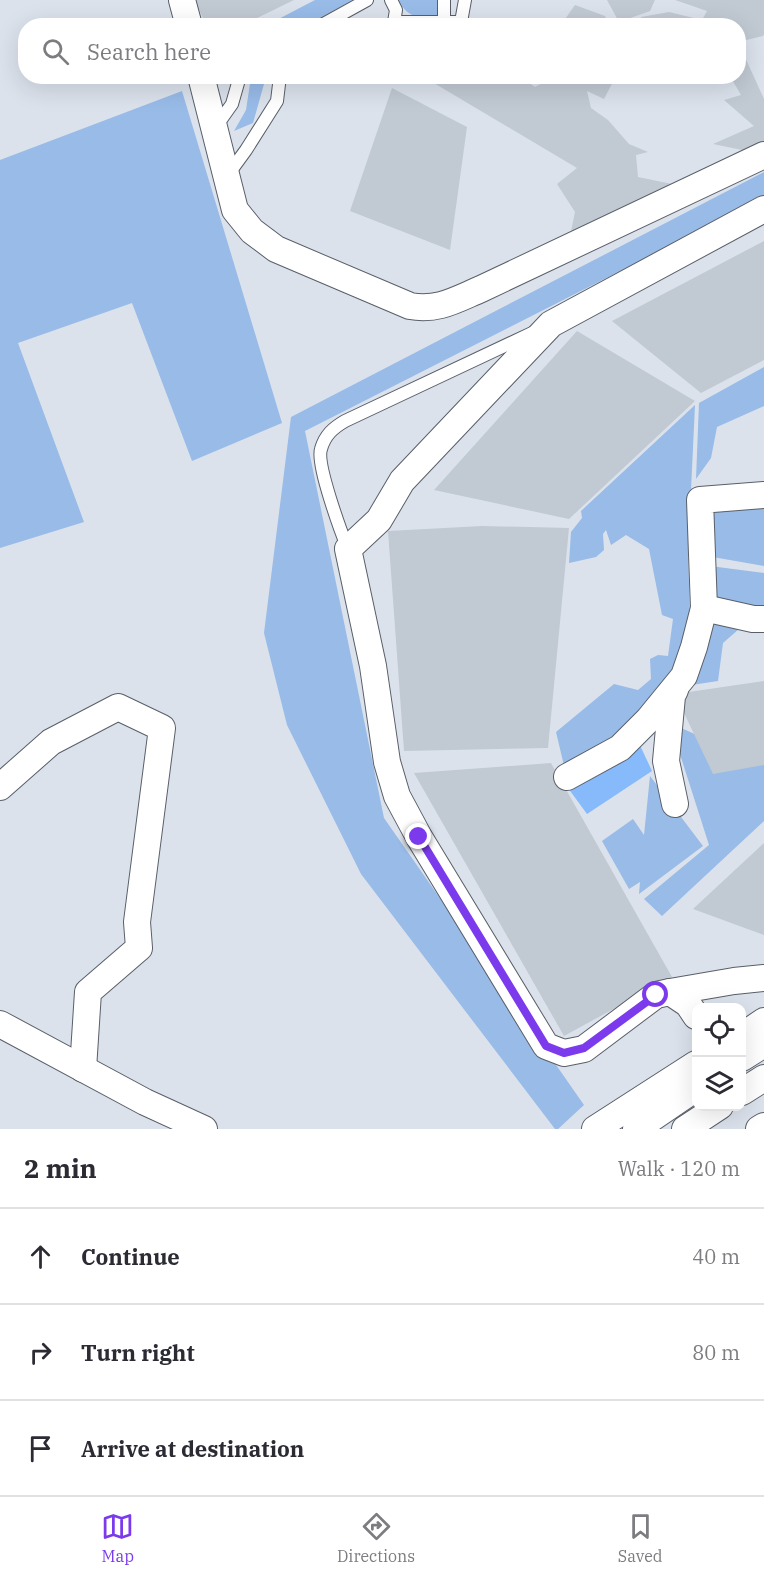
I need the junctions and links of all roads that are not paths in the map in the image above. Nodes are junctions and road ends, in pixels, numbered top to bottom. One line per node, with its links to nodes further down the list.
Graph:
1 (182, 0): 6 (street)
2 (367, 0): 7 (lane)
3 (391, 0): 8 (lane)
4 (444, 0): 9 (lane)
5 (465, 0): 10 (lane)
6 (187, 18)
7 (334, 18)
8 (395, 18)
9 (444, 18)
10 (461, 18)
11 (203, 84): 14 (street)
12 (238, 84): 14 (lane)
13 (279, 84): 16 (lane)
14 (214, 129): 16 (street)
15 (764, 155): 16 (street)
16 (226, 177)
17 (764, 209): 18 (street)
18 (551, 324): 20 (street); 20 (lane)
19 (764, 495): 21 (street)
20 (348, 549): 28 (street)
21 (704, 608): 22 (street); 23 (street)
22 (764, 619)
23 (684, 676): 24 (street); 26 (street)
24 (567, 777)
25 (0, 787): 36 (street)
26 (675, 804)
27 (764, 978): 28 (street)
28 (670, 992): 29 (street)
29 (692, 1010)
30 (764, 1021): 32 (street)
31 (0, 1024): 36 (street)
32 (746, 1033)
33 (764, 1044): 34 (street)
34 (743, 1057)
35 (692, 1067): 43 (street)
36 (83, 1068): 42 (street)
37 (764, 1078): 38 (street)
38 (746, 1089)
39 (692, 1091): 44 (street)
40 (714, 1111): 45 (street)
41 (764, 1126): 46 (street)
42 (204, 1129)
43 (595, 1129)
44 (636, 1129)
45 (685, 1129)
46 (759, 1129)

